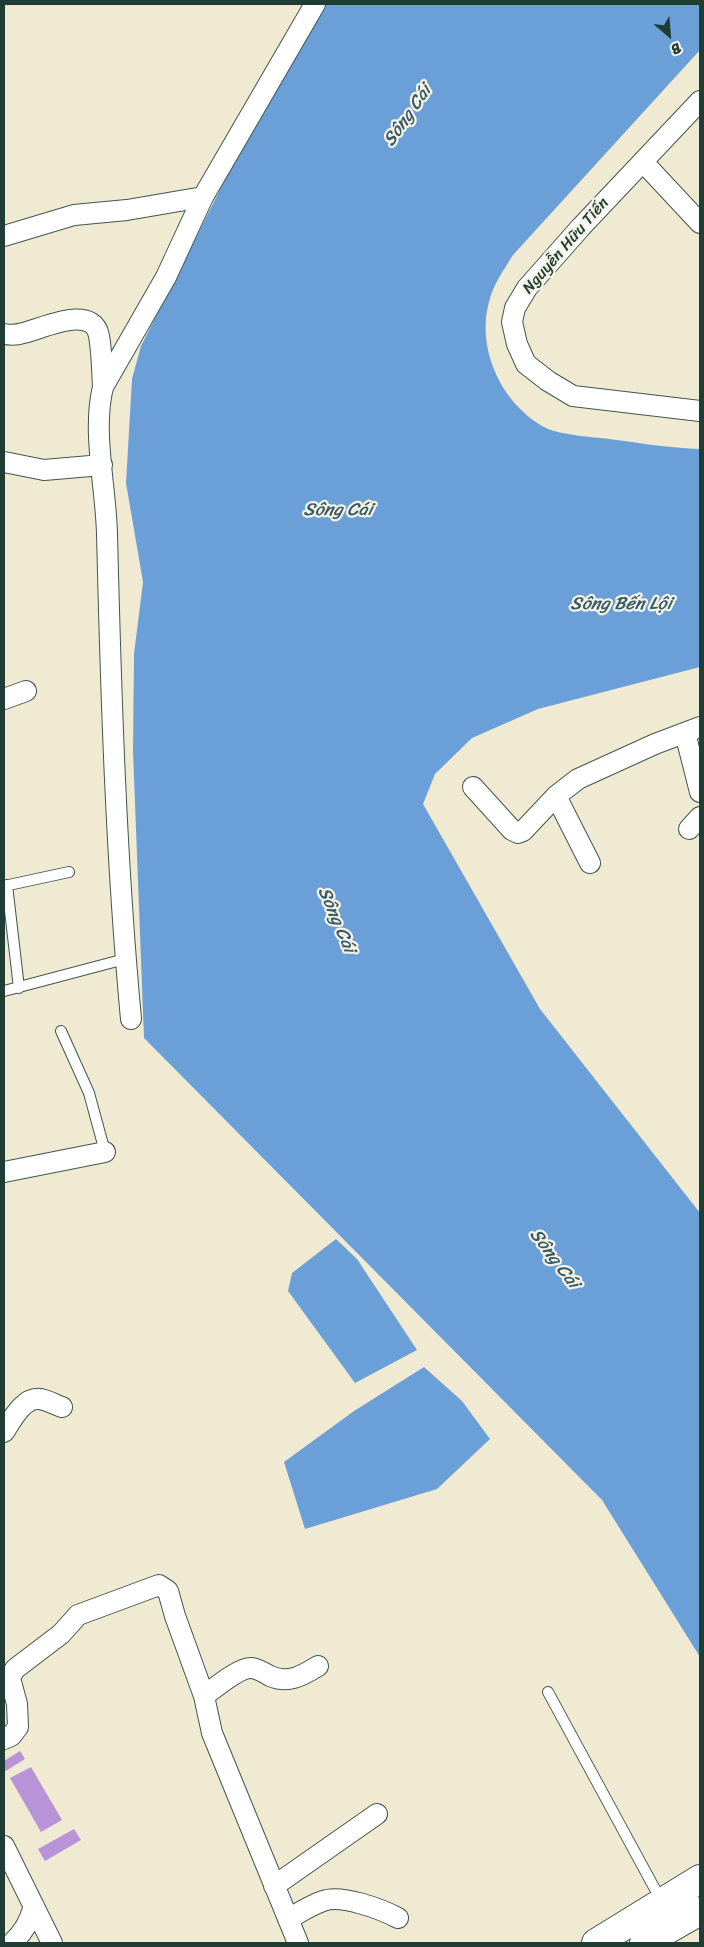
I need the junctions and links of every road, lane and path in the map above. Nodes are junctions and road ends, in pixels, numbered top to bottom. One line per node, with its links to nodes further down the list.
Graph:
1 (315, 4): 4 (street)
2 (700, 101): 3 (street, Nguyễn Hữu Tiến)
3 (643, 162): 5 (street); 9 (street, Nguyễn Hữu Tiến)
4 (204, 197): 6 (street); 8 (street)
5 (700, 223)
6 (4, 236)
7 (4, 334): 8 (street)
8 (103, 387): 11 (street)
9 (700, 411)
10 (4, 462): 11 (street)
11 (102, 465): 21 (street)
12 (26, 691): 13 (street)
13 (4, 699)
14 (693, 730): 16 (street); 17 (street)
15 (473, 787): 17 (street)
16 (700, 792)
17 (556, 796): 18 (street)
18 (590, 863)
19 (69, 872): 20 (lane)
20 (5, 885): 22 (lane)
21 (125, 959): 22 (lane); 24 (street)
22 (19, 988): 23 (lane)
23 (4, 991)
24 (131, 1018)
25 (61, 1031): 26 (lane)
26 (104, 1152): 27 (street)
27 (4, 1172)
28 (62, 1407): 29 (street)
29 (4, 1432)
30 (318, 1666): 32 (street)
31 (548, 1692): 38 (lane)
32 (204, 1696): 33 (street); 37 (street)
33 (4, 1739)
34 (377, 1814): 37 (street)
35 (4, 1846): 39 (street)
36 (700, 1879): 38 (main road)
37 (274, 1886): 42 (street)
38 (663, 1903): 46 (main road)
39 (34, 1906): 43 (street); 44 (street)
40 (700, 1911): 47 (main road)
41 (398, 1918): 42 (street)
42 (288, 1919): 45 (street)
43 (12, 1943)
44 (52, 1943)
45 (298, 1943)
46 (596, 1943)
47 (644, 1943)

